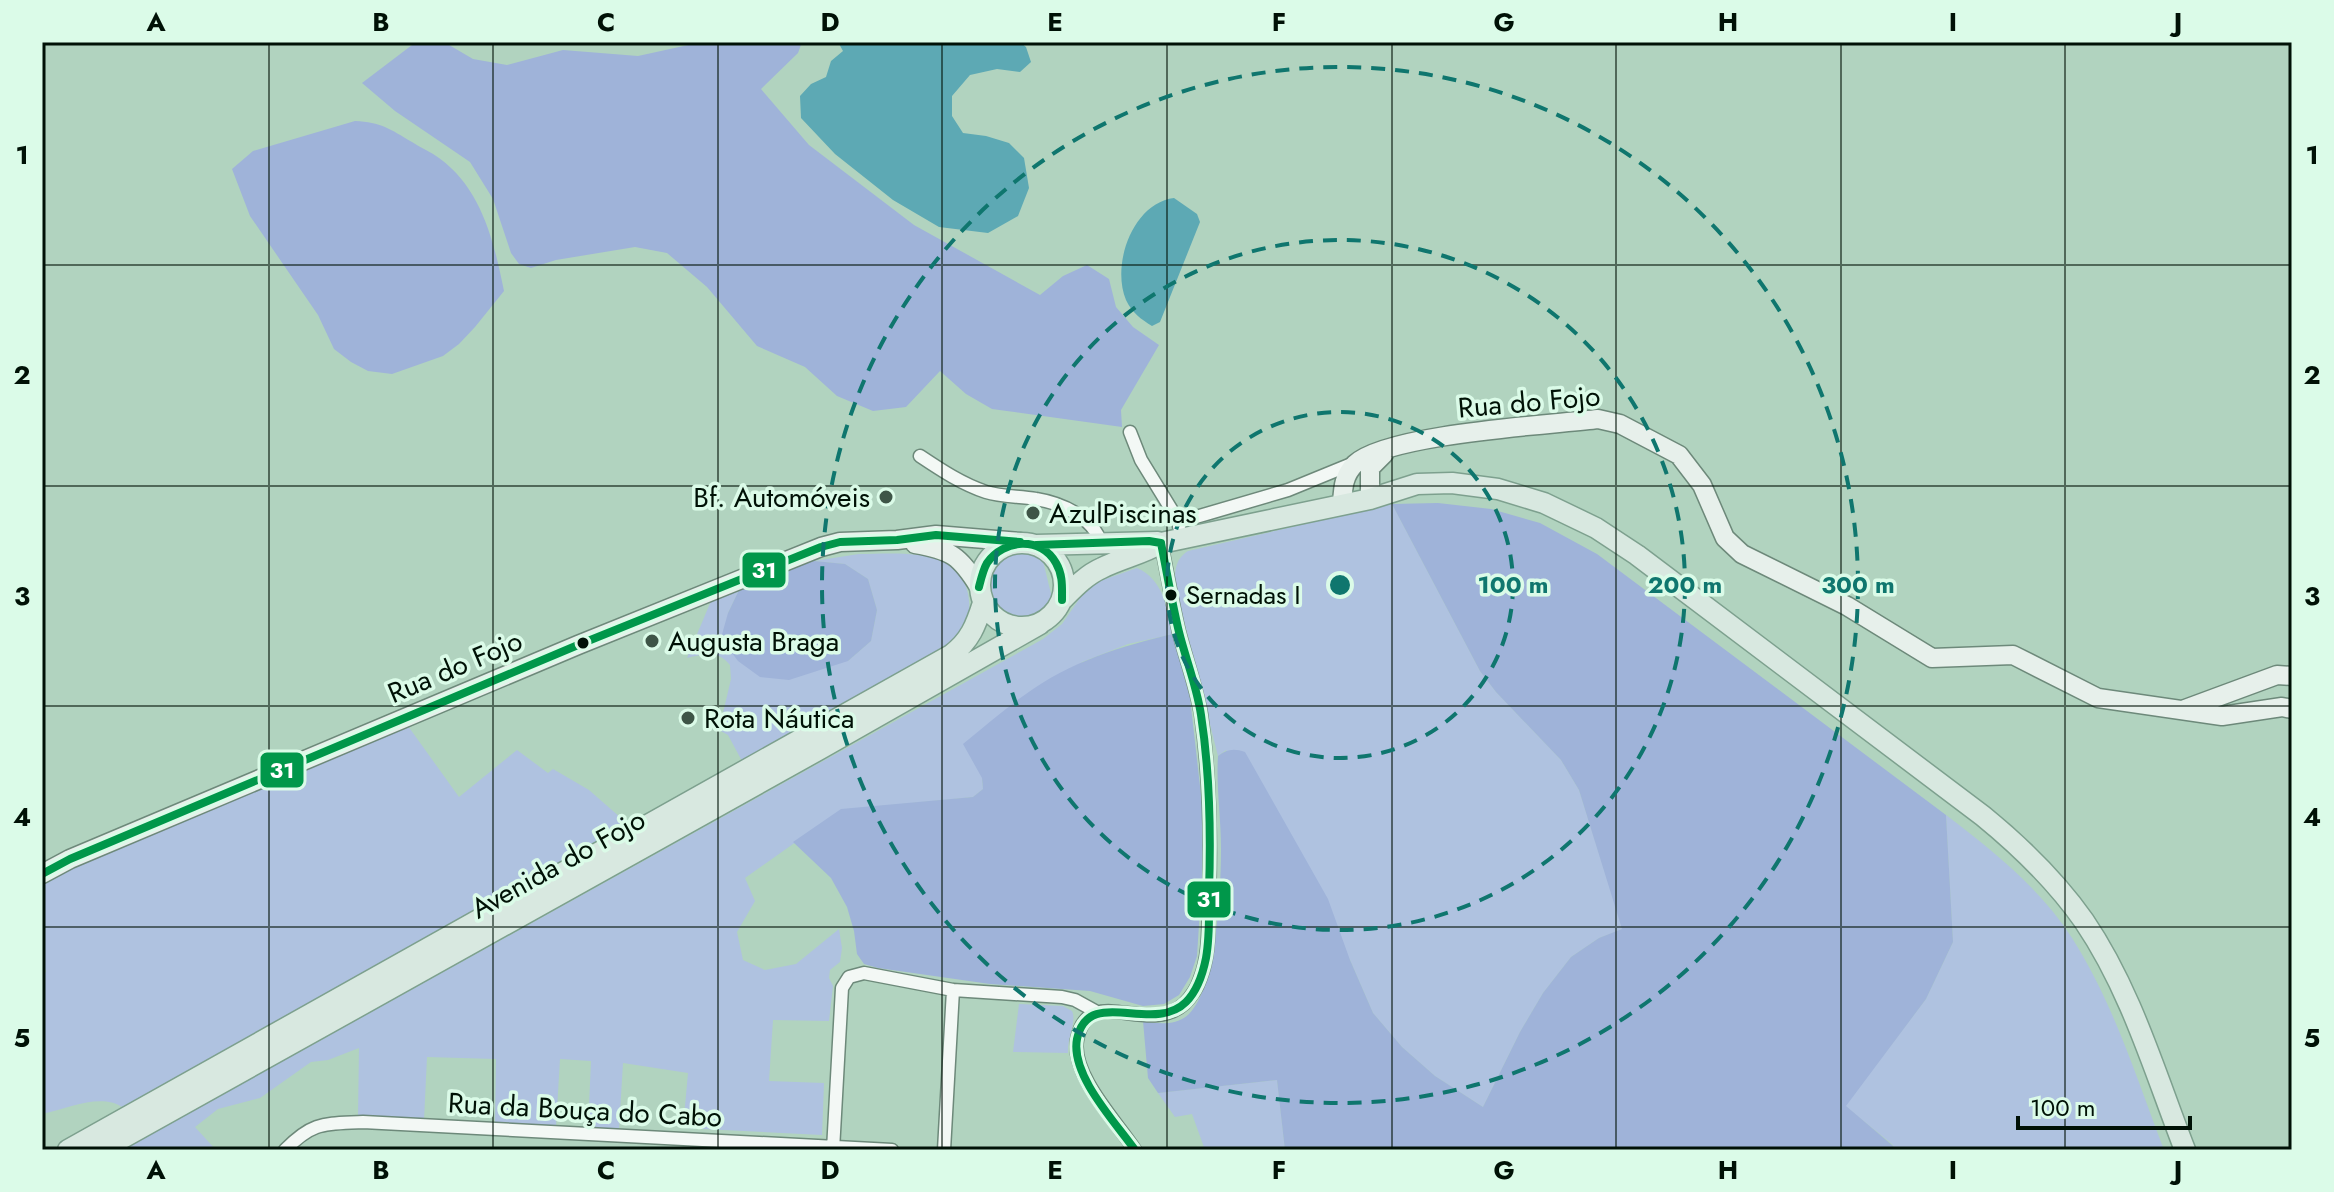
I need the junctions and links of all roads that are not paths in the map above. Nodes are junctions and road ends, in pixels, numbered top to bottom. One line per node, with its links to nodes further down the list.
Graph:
1 (1130, 432): 7 (street)
2 (1388, 449): 4 (main road, Rua do Fojo); 5 (main road); 15 (main road, Rua do Fojo)
3 (920, 456): 9 (street)
4 (1357, 462): 6 (main road); 7 (street)
5 (1370, 499): 6 (main road); 27 (main road); 28 (main road)
6 (1342, 504): 7 (main road)
7 (1173, 534): 9 (main road); 12 (main road, Avenida do Fojo); 19 (street)
8 (897, 540): 10 (main road, Rua do Fojo); 11 (main road, Rua do Fojo); 17 (main road, Rua do Fojo)
9 (1101, 543): 10 (main road)
10 (1028, 544): 11 (main road, Avenida do Fojo); 12 (main road)
11 (981, 595): 13 (main road); 21 (main road, Avenida do Fojo)
12 (1062, 600): 13 (main road, Avenida do Fojo)
13 (1040, 624): 22 (main road, Avenida do Fojo)
14 (2292, 676): 15 (main road)
15 (2183, 709): 16 (main road, Rua do Fojo)
16 (2292, 709)
17 (42, 874)
18 (953, 990): 19 (street); 20 (street); 25 (street)
19 (1095, 1011): 26 (street)
20 (833, 1148): 23 (street, Rua da Bouça do Cabo); 24 (street, Rua da Bouça do Cabo)
21 (68, 1150)
22 (101, 1150)
23 (285, 1150)
24 (892, 1150)
25 (944, 1150)
26 (1135, 1150)
27 (2174, 1150)
28 (2185, 1150)

